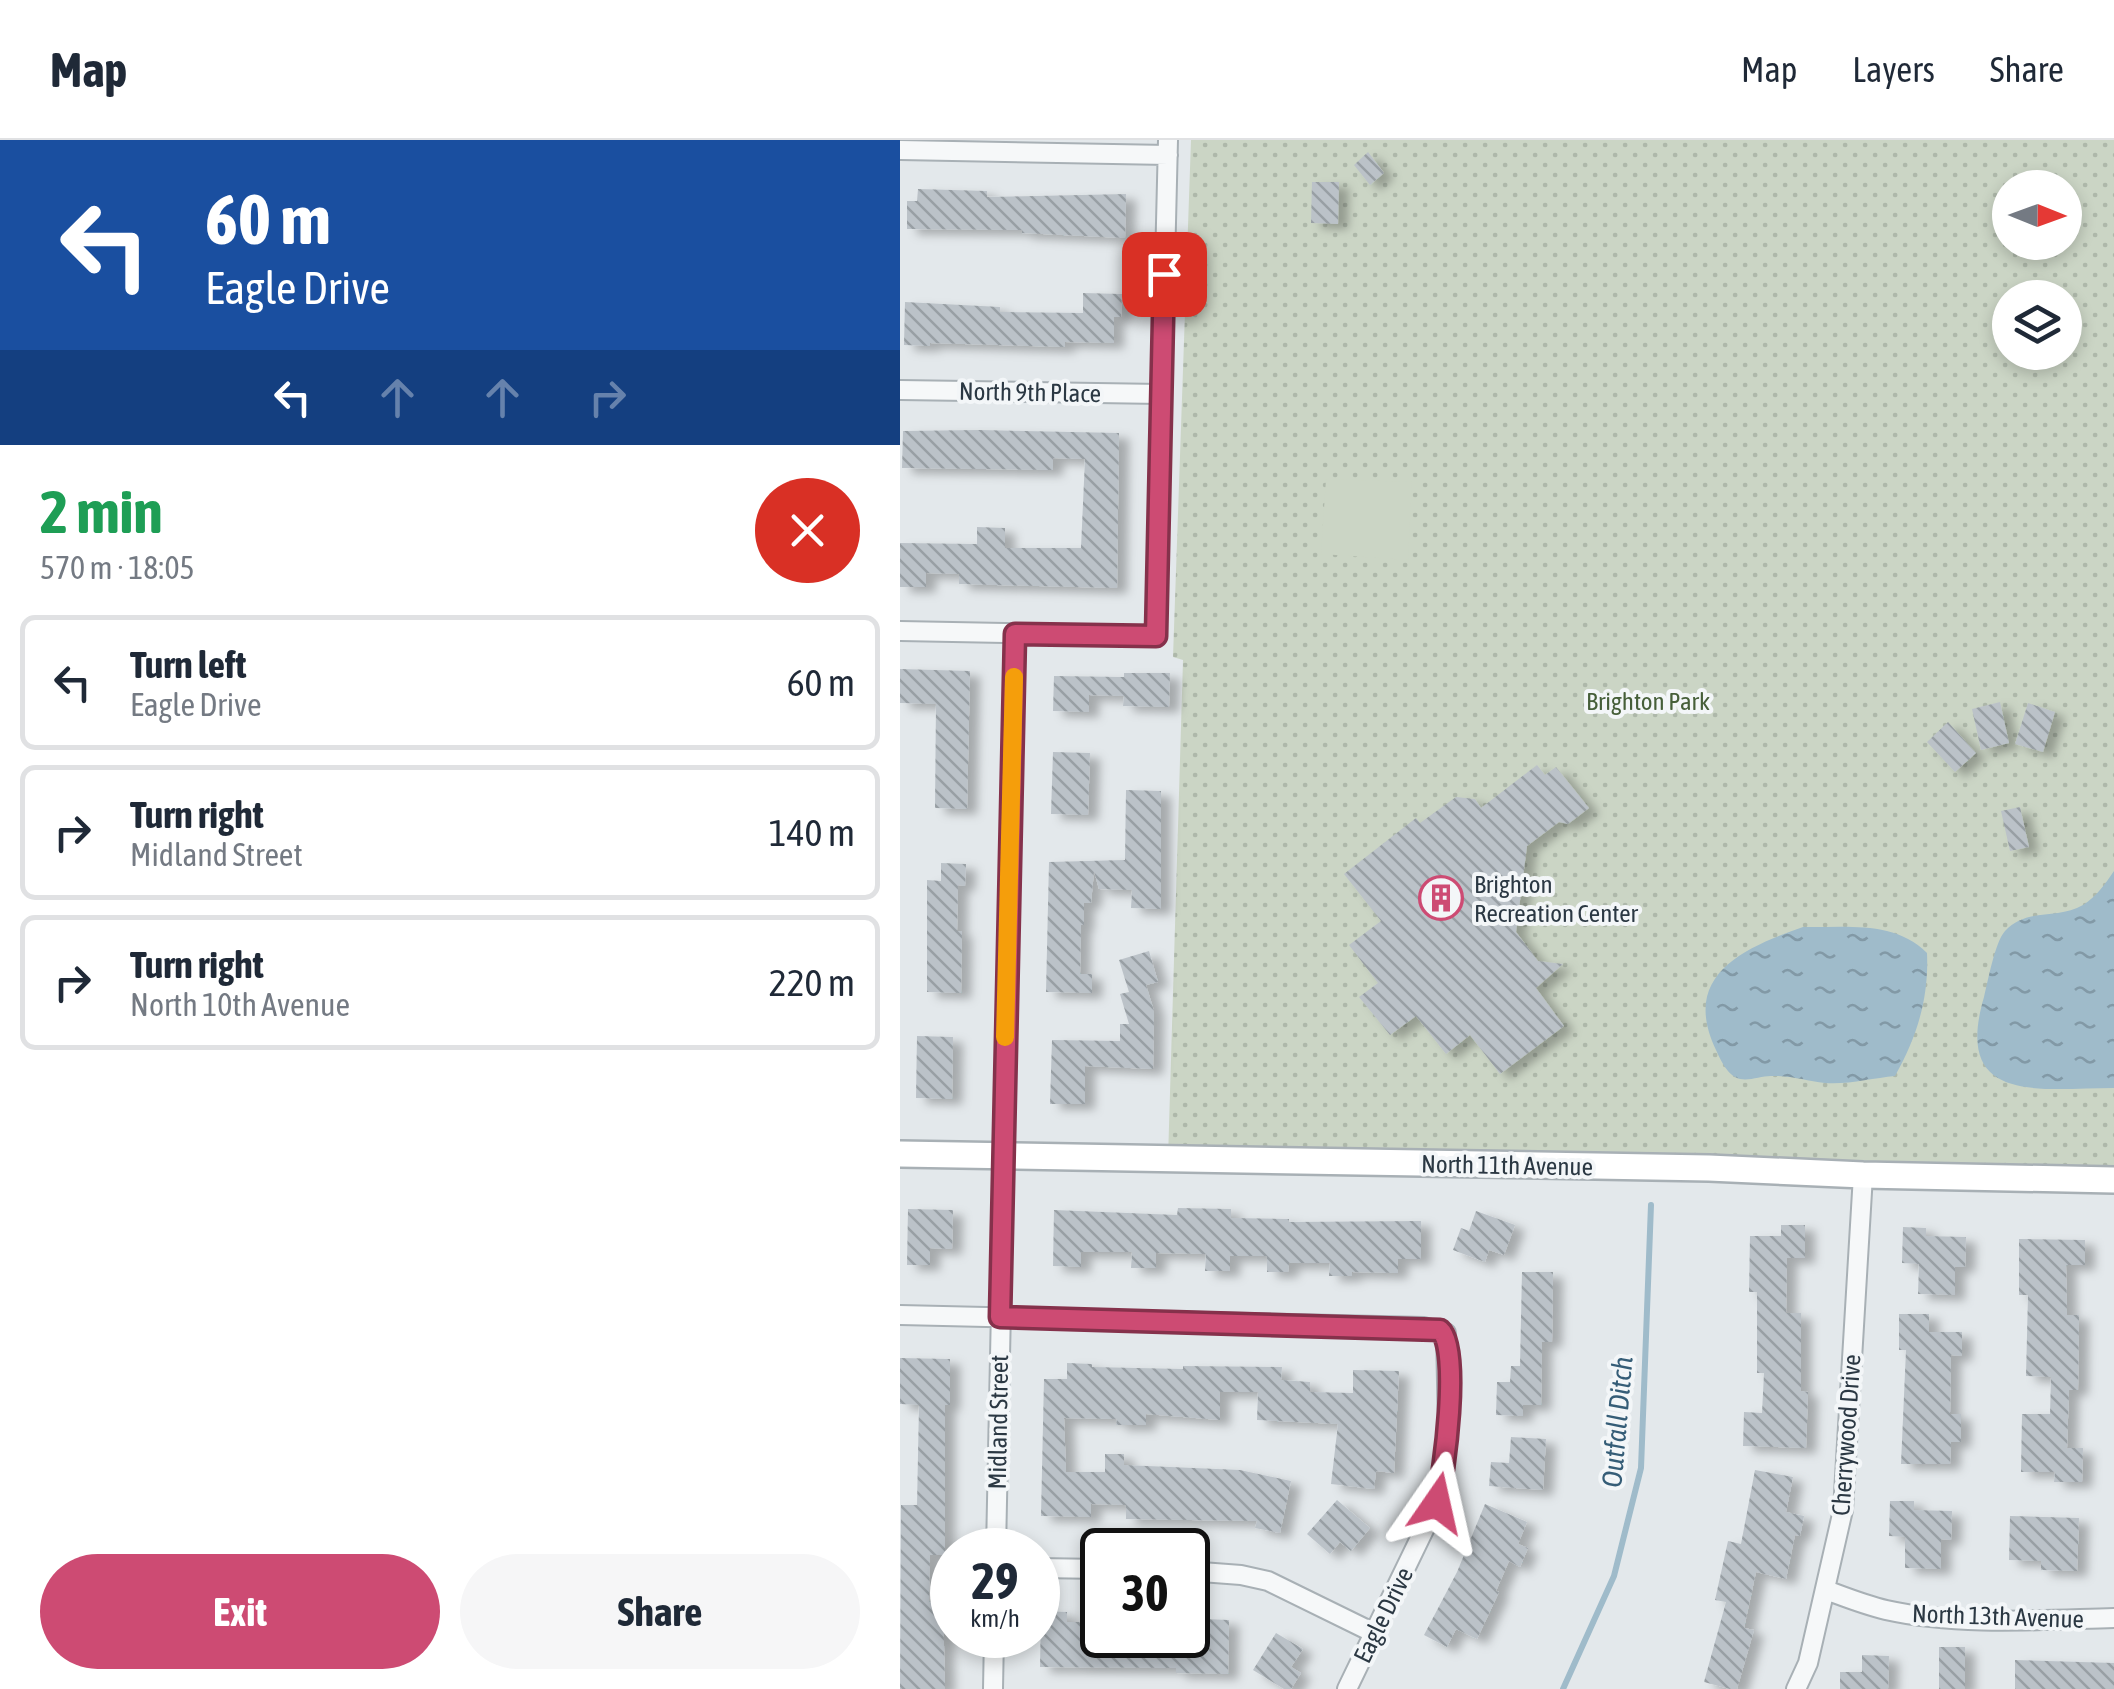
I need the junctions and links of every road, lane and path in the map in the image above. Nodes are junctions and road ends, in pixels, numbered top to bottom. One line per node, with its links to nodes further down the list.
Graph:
1 (1168, 148): 2 (street); 4 (street)
2 (900, 150)
3 (900, 390): 4 (street, North 9th Place)
4 (1161, 394): 6 (street)
5 (900, 631): 6 (street)
6 (1015, 634): 8 (street, Midland Street)
7 (900, 1154): 8 (street, North 11th Avenue)
8 (1002, 1156): 9 (street, North 11th Avenue); 12 (street, Midland Street)
9 (1862, 1176): 10 (street, North 11th Avenue); 15 (street, Cherrywood Drive)
10 (2114, 1180)
11 (900, 1315): 12 (street)
12 (1000, 1317): 13 (street, Midland Street); 17 (street, Eagle Drive)
13 (996, 1528)
14 (1210, 1573): 17 (street)
15 (1826, 1590): 16 (street, North 13th Avenue); 21 (street, Cherrywood Drive)
16 (2114, 1618)
17 (1374, 1633): 20 (street, Eagle Drive)
18 (994, 1658): 19 (street)
19 (993, 1689)
20 (1347, 1689)
21 (1796, 1689)

